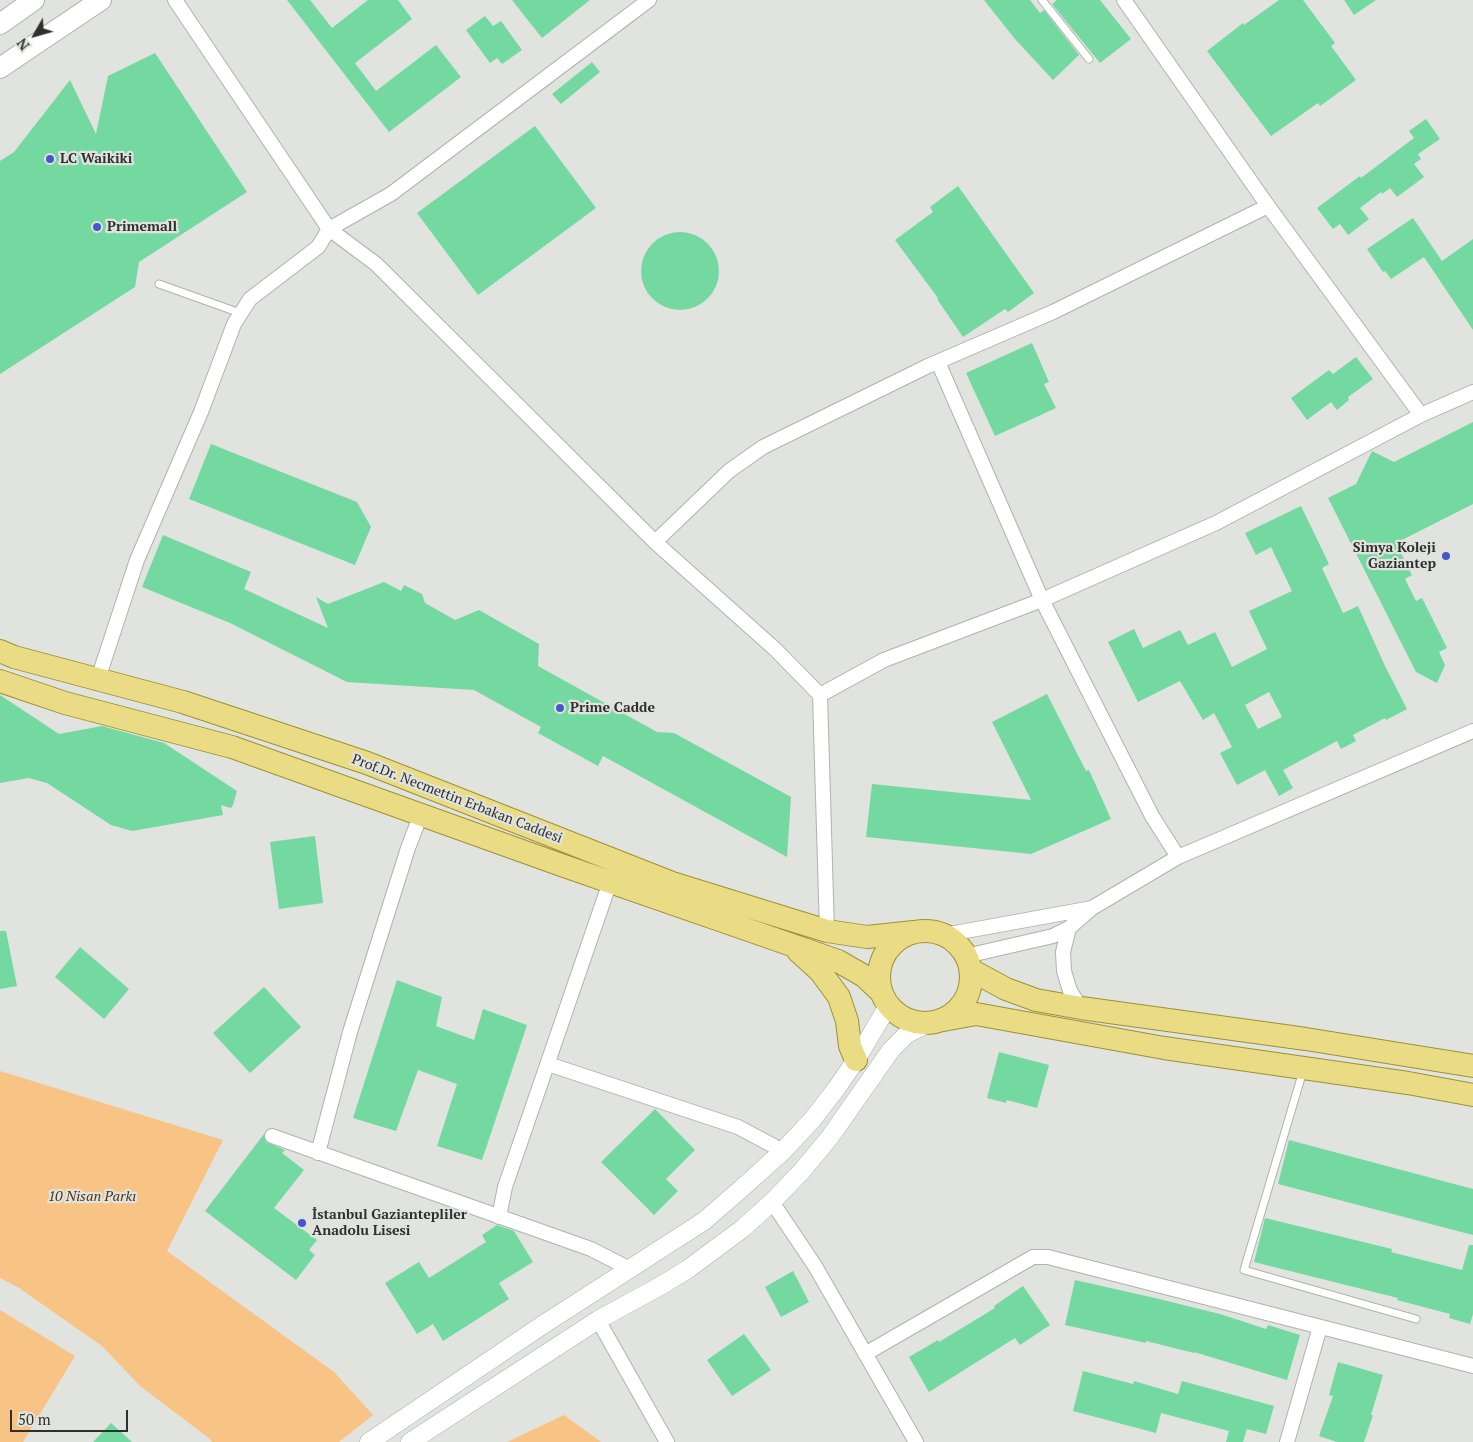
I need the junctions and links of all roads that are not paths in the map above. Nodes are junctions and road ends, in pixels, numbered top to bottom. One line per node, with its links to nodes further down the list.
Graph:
1 (34, 0): 7 (main road)
2 (101, 0): 9 (main road)
3 (175, 0): 11 (street)
4 (649, 0): 11 (street)
5 (1042, 0): 8 (lane)
6 (1124, 0): 10 (street)
7 (0, 24)
8 (1089, 59)
9 (0, 68)
10 (1268, 206): 14 (street); 16 (street)
11 (329, 229): 13 (street); 17 (street)
12 (159, 284): 13 (lane)
13 (240, 313): 20 (street)
14 (938, 362): 17 (street); 18 (street)
15 (1473, 392): 16 (street)
16 (1421, 415): 18 (street)
17 (655, 542): 22 (street)
18 (1042, 600): 22 (street); 25 (street)
19 (0, 651): 20 (main road, Prof.Dr. Necmettin Erbakan Caddesi)
20 (98, 679): 29 (main road, Prof.Dr. Necmettin Erbakan Caddesi)
21 (0, 681): 24 (main road, Prof.Dr. Necmettin Erbakan Caddesi)
22 (820, 695): 29 (street)
23 (1473, 731): 25 (street)
24 (420, 814): 26 (main road, Prof.Dr. Necmettin Erbakan Caddesi); 44 (street)
25 (1178, 857): 27 (street)
26 (610, 882): 32 (main road, Prof.Dr. Necmettin Erbakan Caddesi); 38 (street)
27 (1092, 908): 28 (street); 31 (street)
28 (1069, 928): 33 (street); 35 (street)
29 (827, 931): 30 (main road, Prof.Dr. Necmettin Erbakan Caddesi)
30 (914, 932): 31 (main road); 34 (main road)
31 (944, 935): 33 (main road)
32 (795, 946): 34 (main road, Prof.Dr. Necmettin Erbakan Caddesi); 37 (main road)
33 (968, 963): 35 (main road); 36 (main road)
34 (885, 999): 36 (main road); 37 (street)
35 (1081, 1008): 39 (main road)
36 (936, 1022): 40 (main road); 45 (street)
37 (856, 1060): 43 (street)
38 (548, 1064): 43 (street); 46 (street)
39 (1473, 1066)
40 (1304, 1068): 41 (main road); 48 (lane)
41 (1473, 1095)
42 (272, 1136): 44 (street)
43 (784, 1151): 47 (street)
44 (318, 1153): 46 (street)
45 (772, 1202): 49 (street); 51 (street)
46 (500, 1216): 47 (street)
47 (630, 1269): 53 (street)
48 (1416, 1319)
49 (598, 1320): 54 (street); 55 (street)
50 (1320, 1327): 51 (street); 52 (street); 57 (street)
51 (866, 1354): 56 (street)
52 (1473, 1366)
53 (369, 1442)
54 (410, 1442)
55 (667, 1442)
56 (916, 1442)
57 (1287, 1442)

